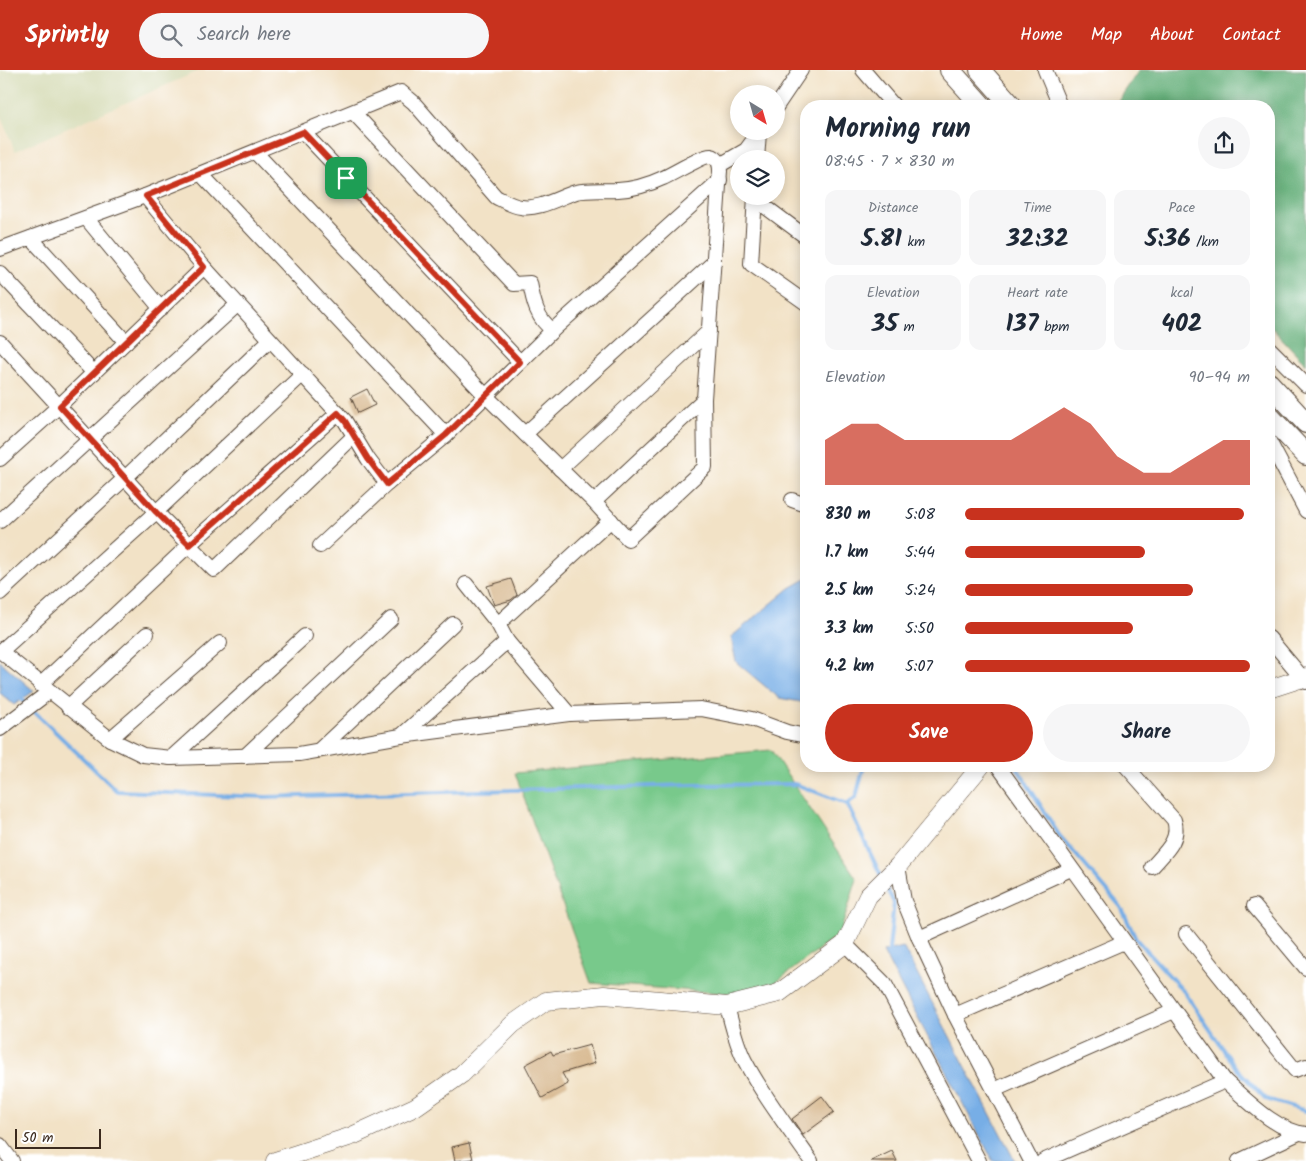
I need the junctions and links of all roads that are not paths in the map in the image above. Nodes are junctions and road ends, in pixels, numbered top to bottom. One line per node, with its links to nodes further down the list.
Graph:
1 (801, 70): 6 (street)
2 (863, 70): 7 (street)
3 (950, 70): 8 (highway)
4 (980, 70): 9 (highway)
5 (1045, 70): 10 (street)
6 (785, 94)
7 (889, 100)
8 (977, 100)
9 (1007, 100)
10 (1058, 100)
11 (353, 112): 12 (street); 15 (street); 31 (street)
12 (303, 132): 14 (street); 37 (street)
13 (753, 140): 15 (street)
14 (255, 152): 16 (street); 42 (street)
15 (720, 165): 17 (street)
16 (201, 174): 18 (street); 49 (street)
17 (720, 180): 25 (street); 31 (street)
18 (146, 196): 21 (street); 26 (street)
19 (755, 205): 28 (street)
20 (764, 205): 22 (street)
21 (86, 218): 23 (street); 30 (street)
22 (800, 232)
23 (31, 238): 24 (street); 35 (street)
24 (0, 249)
25 (714, 262): 32 (street); 48 (street)
26 (204, 267): 29 (street); 30 (street)
27 (0, 273): 38 (street)
28 (800, 299)
29 (238, 304): 33 (street); 51 (street)
30 (161, 309): 35 (street)
31 (553, 330): 37 (street)
32 (708, 331): 43 (street); 55 (street)
33 (270, 340): 39 (street); 56 (street)
34 (0, 342): 44 (street)
35 (126, 342): 38 (street)
36 (1275, 354): 40 (street)
37 (520, 362): 42 (street)
38 (94, 373): 44 (street)
39 (303, 374): 45 (street); 62 (street)
40 (1306, 385)
41 (1275, 389): 47 (highway)
42 (486, 396): 48 (street); 49 (street)
43 (704, 399): 59 (street); 63 (street)
44 (60, 406): 51 (street); 54 (street)
45 (338, 413): 50 (street); 65 (street)
46 (1275, 422): 53 (highway)
47 (1306, 423)
48 (525, 434): 55 (street)
49 (446, 435): 57 (street)
50 (354, 436): 57 (street); 65 (street)
51 (90, 438): 56 (street); 64 (street)
52 (1275, 452): 61 (street)
53 (1306, 455)
54 (0, 459)
55 (560, 469): 59 (street)
56 (125, 478): 62 (street); 68 (street)
57 (387, 484): 66 (street)
58 (792, 500): 60 (street)
59 (594, 502): 63 (street)
60 (800, 503)
61 (1306, 511)
62 (156, 512): 65 (street); 77 (street)
63 (611, 520): 71 (street)
64 (0, 521)
65 (189, 545): 80 (street)
66 (320, 546)
67 (466, 584): 71 (street)
68 (0, 593)
69 (391, 619): 88 (street)
70 (453, 624): 87 (street)
71 (498, 624): 74 (street)
72 (147, 634): 81 (street)
73 (305, 636): 89 (street)
74 (507, 641): 82 (street); 85 (street)
75 (220, 643): 86 (street)
76 (1275, 645): 78 (street)
77 (0, 652): 80 (street)
78 (1305, 679): 79 (main road)
79 (1275, 687)
80 (44, 688): 81 (street); 83 (street)
81 (68, 707): 86 (street)
82 (569, 714): 84 (street); 85 (street)
83 (4, 726)
84 (800, 735)
85 (401, 736): 87 (street)
86 (110, 739): 89 (street)
87 (319, 750): 88 (street)
88 (245, 756): 89 (street)
89 (171, 758)
90 (976, 772): 93 (main road)
91 (1002, 772): 95 (street)
92 (1131, 772): 94 (street)
93 (898, 866): 98 (street); 100 (main road)
94 (1152, 867)
95 (1071, 868): 98 (street); 99 (street)
96 (1254, 906): 101 (street)
97 (1186, 934): 105 (street)
98 (918, 938): 104 (street)
99 (1124, 942): 103 (street); 104 (street)
100 (846, 944): 102 (main road); 113 (street)
101 (1306, 968)
102 (727, 1006): 111 (main road); 112 (street)
103 (1174, 1011): 106 (street); 107 (street)
104 (955, 1014): 107 (street)
105 (1306, 1066)
106 (1225, 1081): 108 (street); 115 (street)
107 (994, 1090): 114 (street)
108 (1303, 1134): 116 (street)
109 (0, 1145): 110 (street)
110 (12, 1161)
111 (275, 1161)
112 (811, 1161)
113 (980, 1161)
114 (1032, 1161)
115 (1043, 1161)
116 (1240, 1161)

